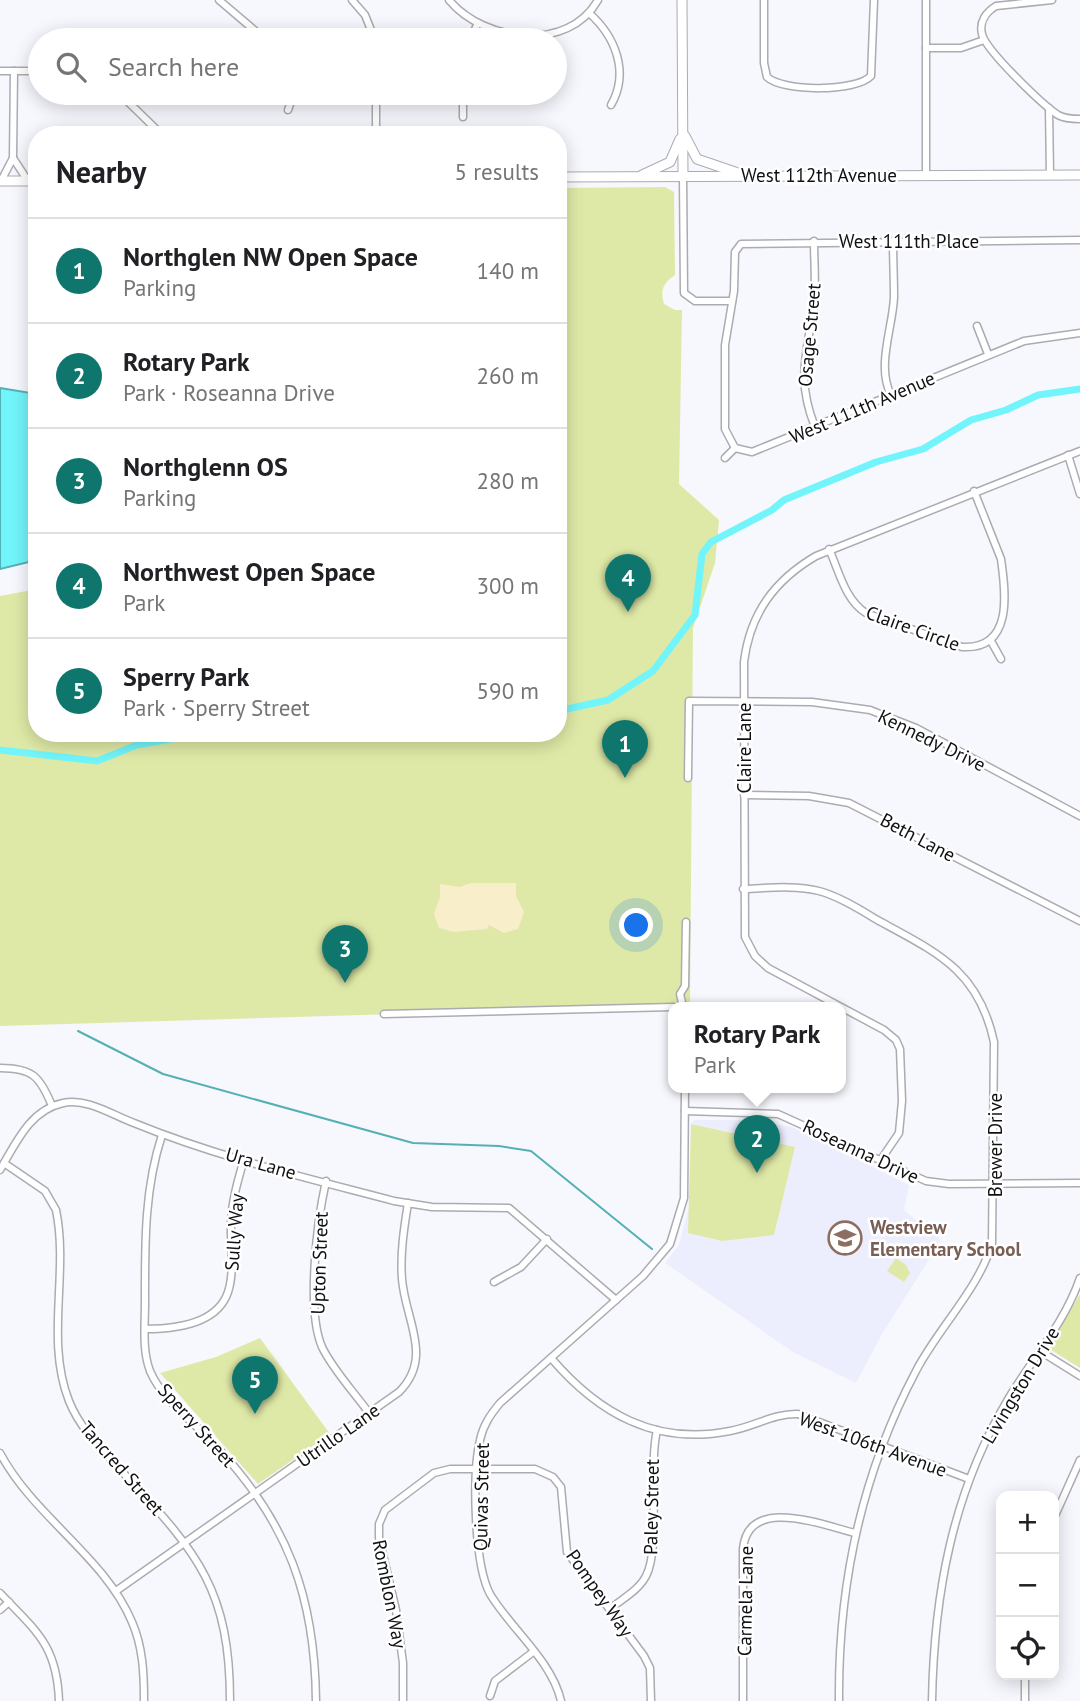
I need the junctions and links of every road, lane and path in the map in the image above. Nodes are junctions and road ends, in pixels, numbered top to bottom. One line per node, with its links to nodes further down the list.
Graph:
1 (219, 0): 12 (street)
2 (352, 0): 13 (street)
3 (449, 0): 11 (street)
4 (598, 0): 10 (street)
5 (682, 0): 33 (main road)
6 (764, 0): 7 (street)
7 (874, 0)
8 (926, 0): 18 (street)
9 (1052, 0): 17 (street)
10 (589, 13): 16 (street); 26 (street)
11 (477, 25): 14 (street); 15 (street)
12 (251, 28)
13 (370, 28)
14 (476, 28)
15 (487, 28)
16 (567, 29)
17 (984, 40): 18 (street); 27 (street)
18 (926, 48): 40 (street)
19 (0, 71): 20 (street)
20 (14, 71): 21 (street); 34 (street)
21 (28, 71)
22 (132, 105): 31 (street)
23 (290, 105): 28 (street)
24 (376, 105): 32 (street)
25 (463, 105): 29 (street)
26 (611, 105)
27 (1049, 108): 30 (street); 36 (street)
28 (288, 110)
29 (463, 117)
30 (1080, 119)
31 (153, 126)
32 (376, 126)
33 (682, 131): 35 (main road); 39 (main road); 42 (main road)
34 (13, 158): 38 (street); 43 (street)
35 (747, 175): 39 (main road, West 112th Avenue); 40 (main road, West 112th Avenue)
36 (1050, 175): 37 (main road, West 112th Avenue); 40 (main road, West 112th Avenue)
37 (1080, 175)
38 (28, 176)
39 (683, 176): 42 (main road, West 112th Avenue); 48 (street)
40 (926, 176)
41 (567, 177): 42 (main road, West 112th Avenue)
42 (639, 177)
43 (1, 181): 44 (main road)
44 (28, 181)
45 (1080, 240): 47 (street, West 111th Place)
46 (814, 241): 47 (street, West 111th Place); 48 (street, West 111th Place); 53 (street, Osage Street)
47 (893, 241): 52 (street)
48 (732, 301): 54 (street)
49 (977, 326): 51 (street)
50 (1080, 333): 51 (street, West 111th Avenue)
51 (988, 354): 52 (street, West 111th Avenue)
52 (891, 395): 53 (street, West 111th Avenue)
53 (815, 427): 54 (street, West 111th Avenue)
54 (735, 447): 57 (street)
55 (1080, 451): 56 (street, Claire Lane)
56 (1068, 455): 58 (street, Claire Lane); 59 (street)
57 (725, 458)
58 (974, 491): 60 (street, Claire Lane); 61 (street)
59 (1080, 494)
60 (830, 549): 61 (street, Claire Circle); 63 (street, Claire Lane)
61 (991, 641): 62 (street)
62 (1001, 659)
63 (744, 702): 64 (street, Kennedy Drive); 65 (street, Claire Lane); 66 (street, Kennedy Drive)
64 (688, 778)
65 (744, 795): 67 (street, Claire Lane); 68 (street, Beth Lane)
66 (1080, 816)
67 (743, 889): 71 (street, Claire Lane); 86 (street, Brewer Drive)
68 (1080, 921)
69 (686, 922): 70 (street)
70 (682, 1002)
71 (834, 1002)
72 (668, 1007): 74 (street)
73 (846, 1009): 81 (street, Claire Lane)
74 (384, 1014)
75 (0, 1068): 77 (street)
76 (685, 1093): 78 (street, Quivas Street)
77 (52, 1106): 79 (street, Ura Lane); 82 (street)
78 (685, 1111): 81 (street, Roseanna Drive); 91 (street, Quivas Street)
79 (162, 1135): 80 (street, Ura Lane); 92 (street, Sperry Street)
80 (244, 1159): 84 (street, Ura Lane); 92 (street, Sully Way)
81 (880, 1161): 86 (street, Roseanna Drive)
82 (4, 1163): 83 (street); 106 (street, Tancred Street)
83 (0, 1170)
84 (326, 1181): 87 (street, Ura Lane); 96 (street, Upton Street)
85 (1080, 1183): 86 (street, Roseanna Drive)
86 (995, 1184): 98 (street, Brewer Drive)
87 (408, 1203): 88 (street, Ura Lane); 96 (street, Utrillo Lane)
88 (547, 1239): 90 (street); 91 (street, Ura Lane)
89 (1080, 1278): 93 (street, Livingston Drive)
90 (494, 1282)
91 (616, 1300): 94 (street, Quivas Street)
92 (145, 1329): 103 (street, Sperry Street)
93 (1040, 1351): 95 (street); 102 (street, Livingston Drive)
94 (551, 1358): 97 (street, West 106th Avenue); 101 (street, Quivas Street)
95 (1080, 1376)
96 (369, 1413): 103 (street, Utrillo Lane)
97 (657, 1430): 98 (street, West 106th Avenue); 110 (street, Paley Street)
98 (881, 1446): 102 (street, West 106th Avenue); 105 (street, Brewer Drive)
99 (0, 1453): 107 (street)
100 (1080, 1460): 104 (street)
101 (478, 1469): 110 (street, Pompey Way); 112 (street, Quivas Street); 119 (street, Romblon Way)
102 (970, 1479): 124 (street, Livingston Drive)
103 (256, 1493): 106 (street, Utrillo Lane); 118 (street, Sperry Street)
104 (1059, 1506)
105 (855, 1533): 122 (street, Carmela Lane); 123 (street, Brewer Drive)
106 (187, 1543): 107 (street, Utrillo Lane); 117 (street, Tancred Street)
107 (116, 1591): 116 (street)
108 (0, 1593): 109 (street)
109 (9, 1602): 111 (street); 115 (street)
110 (610, 1609): 121 (street, Pompey Way)
111 (0, 1610)
112 (533, 1652): 114 (street); 120 (street, Quivas Street)
113 (1025, 1680): 125 (street)
114 (490, 1696)
115 (59, 1701)
116 (144, 1701)
117 (230, 1701)
118 (316, 1701)
119 (403, 1701)
120 (561, 1701)
121 (651, 1701)
122 (743, 1701)
123 (839, 1701)
124 (932, 1701)
125 (1025, 1701)

